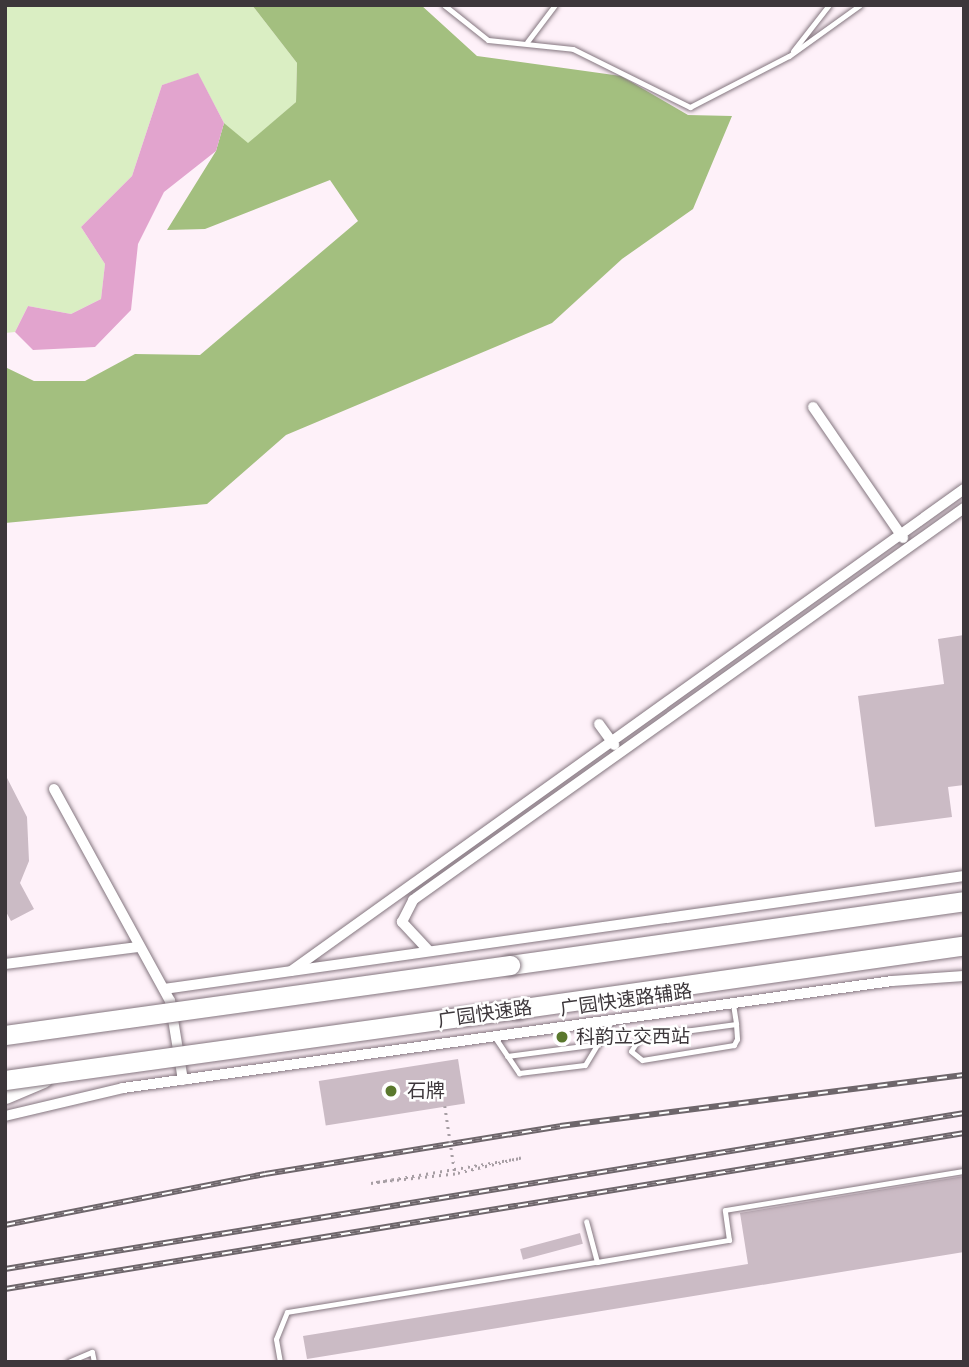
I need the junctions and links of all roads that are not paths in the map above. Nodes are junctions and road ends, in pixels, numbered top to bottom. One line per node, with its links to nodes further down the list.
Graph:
1 (444, 5): 5 (lane)
2 (555, 5): 5 (lane)
3 (829, 5): 6 (lane)
4 (860, 5): 6 (lane)
5 (527, 42): 6 (lane)
6 (789, 56)
7 (813, 407): 10 (street)
8 (964, 489): 10 (street)
9 (964, 508): 11 (street)
10 (900, 533): 11 (street); 13 (street)
11 (908, 546): 14 (street)
12 (599, 724): 13 (street)
13 (610, 740): 14 (street); 22 (street)
14 (619, 751): 20 (street)
15 (54, 789): 19 (street)
16 (964, 876): 20 (street)
17 (964, 901): 28 (highway, bridge)
18 (963, 945): 32 (highway, 广园快速路, bridge)
19 (138, 947): 21 (street); 24 (street)
20 (429, 951): 22 (street)
21 (5, 964)
22 (291, 971): 24 (street)
23 (964, 976): 25 (street, 广园快速路辅路)
24 (164, 989): 34 (street)
25 (732, 1003): 26 (street, 广园快速路辅路); 27 (lane)
26 (612, 1020): 29 (street, 广园快速路辅路); 30 (lane)
27 (736, 1024): 27 (lane)
28 (5, 1035)
29 (494, 1036): 31 (lane); 34 (street, 广园快速路辅路)
30 (598, 1044): 31 (lane); 31 (lane)
31 (507, 1056)
32 (55, 1073): 33 (highway, 广园快速路, bridge); 35 (highway, bridge)
33 (5, 1080)
34 (183, 1080): 36 (street, 广园快速路辅路)
35 (5, 1094)
36 (5, 1116)
37 (964, 1171): 39 (lane)
38 (586, 1221): 39 (lane)
39 (597, 1262): 42 (lane)
40 (68, 1362): 41 (lane)
41 (94, 1362)
42 (280, 1362)

